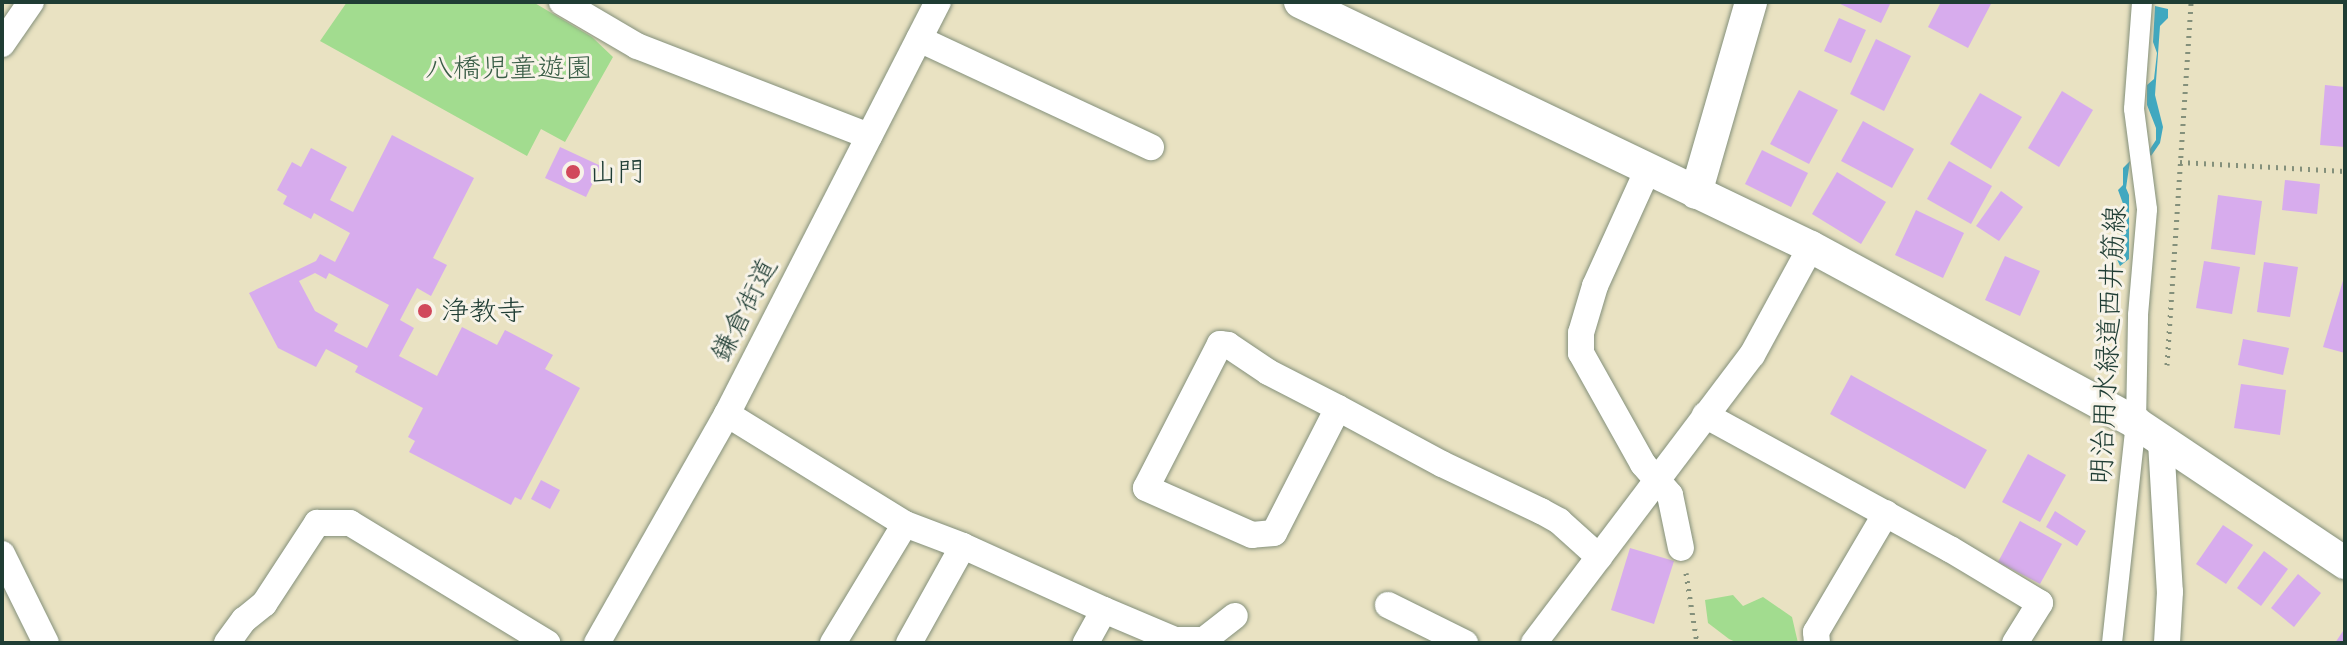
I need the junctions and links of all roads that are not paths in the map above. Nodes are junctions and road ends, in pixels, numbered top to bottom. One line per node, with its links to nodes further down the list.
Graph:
1 (31, 2): 8 (street)
2 (562, 2): 9 (street)
3 (938, 2): 7 (street, 鎌倉街道)
4 (1300, 2): 11 (street)
5 (1751, 2): 12 (street)
6 (2142, 2): 17 (street, 明治用水緑道西井筋線)
7 (919, 39): 9 (street, 鎌倉街道); 10 (street)
8 (2, 44)
9 (869, 136): 15 (street, 鎌倉街道)
10 (1151, 147)
11 (1648, 169): 12 (street); 19 (street)
12 (1696, 193): 13 (street)
13 (1811, 247): 16 (street); 17 (street)
14 (1338, 408): 14 (street); 25 (street)
15 (727, 414): 21 (street); 33 (street, 鎌倉街道)
16 (1705, 415): 19 (street); 20 (street)
17 (2136, 423): 18 (street); 41 (street, 明治用水緑道西井筋線)
18 (2161, 442): 26 (street); 42 (street)
19 (1657, 478): 23 (street); 25 (street)
20 (1886, 513): 39 (street); 40 (street)
21 (905, 524): 22 (street); 34 (street)
22 (963, 546): 28 (street); 35 (street)
23 (1681, 548)
24 (2, 554): 30 (street)
25 (1599, 557): 38 (street)
26 (2345, 563)
27 (1388, 605): 37 (street)
28 (1104, 610): 29 (street); 36 (street)
29 (1235, 616)
30 (46, 643)
31 (227, 643): 32 (street)
32 (547, 643)
33 (597, 643)
34 (833, 643)
35 (909, 643)
36 (1086, 643)
37 (1465, 643)
38 (1534, 643)
39 (1817, 643)
40 (2015, 643)
41 (2112, 643)
42 (2167, 643)

